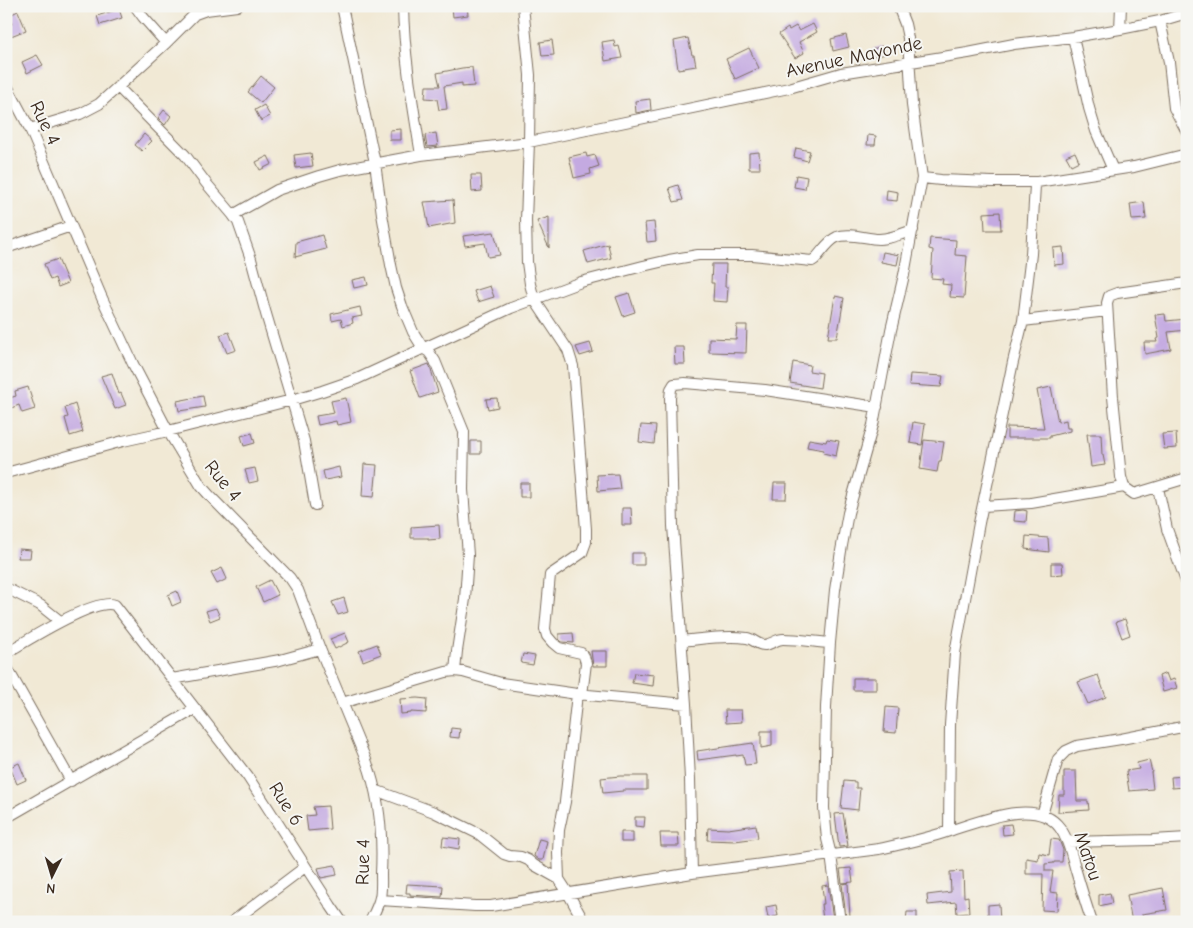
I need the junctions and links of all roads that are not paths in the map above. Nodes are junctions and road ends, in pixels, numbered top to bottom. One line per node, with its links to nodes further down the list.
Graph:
1 (135, 6): 13 (street)
2 (237, 6): 8 (street)
3 (342, 6): 22 (street)
4 (403, 6): 21 (street)
5 (523, 6): 19 (street)
6 (898, 6): 14 (street)
7 (1121, 6): 11 (street)
8 (200, 9): 13 (street)
9 (1187, 13): 10 (street, Avenue Mayonde)
10 (1160, 20): 11 (street, Avenue Mayonde); 18 (street)
11 (1120, 29): 12 (street, Avenue Mayonde)
12 (1073, 37): 14 (street, Avenue Mayonde); 23 (street)
13 (166, 43): 16 (street)
14 (910, 62): 19 (street, Avenue Mayonde); 24 (street)
15 (6, 84): 17 (street, Rue 4)
16 (118, 87): 17 (street); 26 (street)
17 (30, 129): 27 (street, Rue 4)
18 (1187, 132)
19 (529, 142): 21 (street, Avenue Mayonde); 31 (street)
20 (1187, 154): 23 (street)
21 (421, 155): 22 (street, Avenue Mayonde)
22 (375, 163): 26 (street, Avenue Mayonde); 34 (street)
23 (1113, 170): 25 (street)
24 (922, 178): 25 (street); 28 (street)
25 (1037, 182): 33 (street)
26 (233, 215): 35 (street)
27 (71, 226): 29 (street); 37 (street, Rue 4)
28 (913, 230): 31 (street); 36 (street)
29 (6, 248)
30 (1187, 283): 32 (street)
31 (534, 299): 34 (street); 54 (street)
32 (1107, 311): 33 (street); 40 (street)
33 (1023, 321): 43 (street)
34 (423, 348): 35 (street); 52 (street)
35 (292, 400): 37 (street); 42 (street)
36 (877, 407): 47 (street); 48 (street)
37 (168, 432): 38 (street); 49 (street, Rue 4)
38 (6, 473)
39 (1187, 478): 41 (street)
40 (1124, 487): 41 (street); 43 (street)
41 (1158, 488): 44 (street)
42 (315, 505)
43 (983, 506): 63 (street)
44 (1187, 584)
45 (6, 588): 46 (street)
46 (60, 621): 50 (street, Rue 6); 53 (street, Rue 6)
47 (682, 641): 48 (street); 56 (street)
48 (830, 643): 66 (street)
49 (320, 649): 53 (street); 55 (street, Rue 4)
50 (6, 652)
51 (6, 666): 59 (street)
52 (455, 671): 54 (street); 55 (street)
53 (172, 679): 57 (street, Rue 6)
54 (580, 694): 56 (street); 69 (street)
55 (342, 703): 60 (street, Rue 4)
56 (686, 704): 68 (street)
57 (194, 709): 59 (street); 67 (street, Rue 6)
58 (1187, 726): 61 (street)
59 (70, 781): 62 (street)
60 (376, 790): 69 (street); 71 (street, Rue 4)
61 (1042, 815): 63 (street); 65 (street, Matou)
62 (6, 818)
63 (949, 831): 66 (street)
64 (1187, 838): 65 (street)
65 (1067, 842): 77 (street, Matou)
66 (830, 855): 68 (street); 76 (street)
67 (306, 867): 72 (street); 73 (street, Rue 6)
68 (692, 873): 70 (street)
69 (559, 879): 70 (street)
70 (568, 893): 71 (street); 75 (street)
71 (380, 900): 74 (street)
72 (232, 922)
73 (342, 922)
74 (370, 922)
75 (584, 922)
76 (840, 922)
77 (1092, 922)

